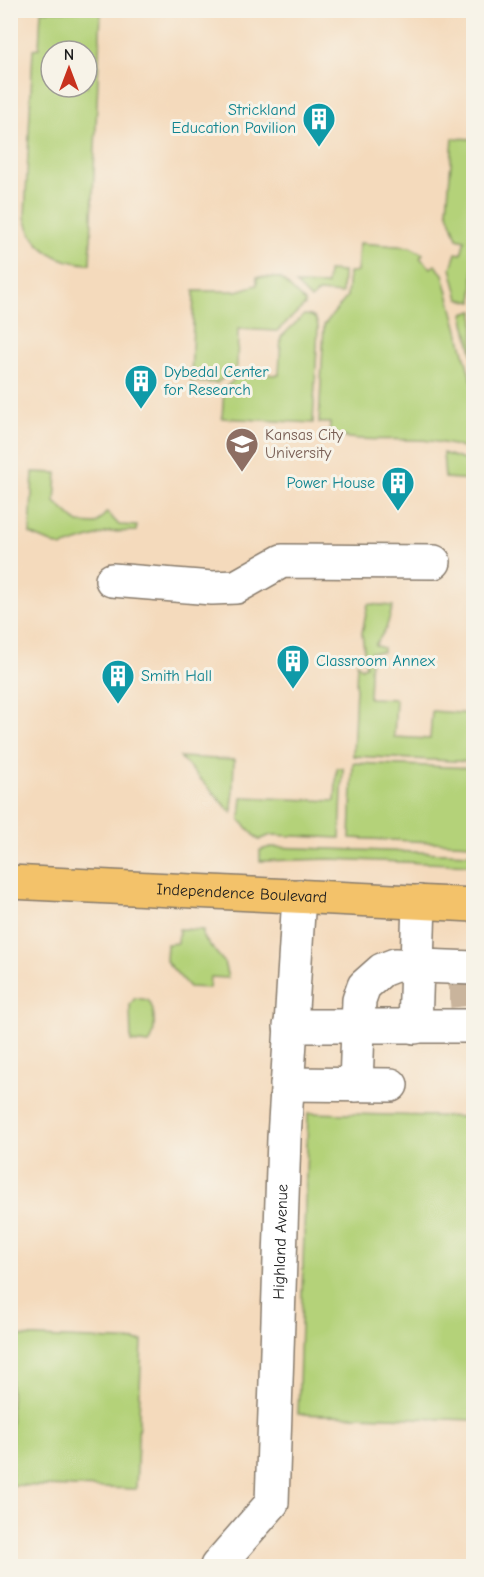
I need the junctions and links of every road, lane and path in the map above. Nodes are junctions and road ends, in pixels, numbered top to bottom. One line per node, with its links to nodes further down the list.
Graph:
1 (434, 562): 2 (street)
2 (112, 580)
3 (10, 882): 4 (main road, Independence Boulevard)
4 (299, 896): 5 (main road, Independence Boulevard); 9 (street, Highland Avenue)
5 (419, 902): 6 (main road, Independence Boulevard); 7 (street)
6 (474, 905)
7 (417, 966): 8 (street); 10 (street); 11 (street)
8 (468, 995): 11 (street)
9 (290, 1026): 10 (street); 12 (street, Highland Avenue)
10 (358, 1027): 11 (street); 13 (street)
11 (415, 1027)
12 (287, 1084): 13 (street); 15 (street, Highland Avenue)
13 (356, 1085): 14 (street)
14 (391, 1085)
15 (217, 1566)

